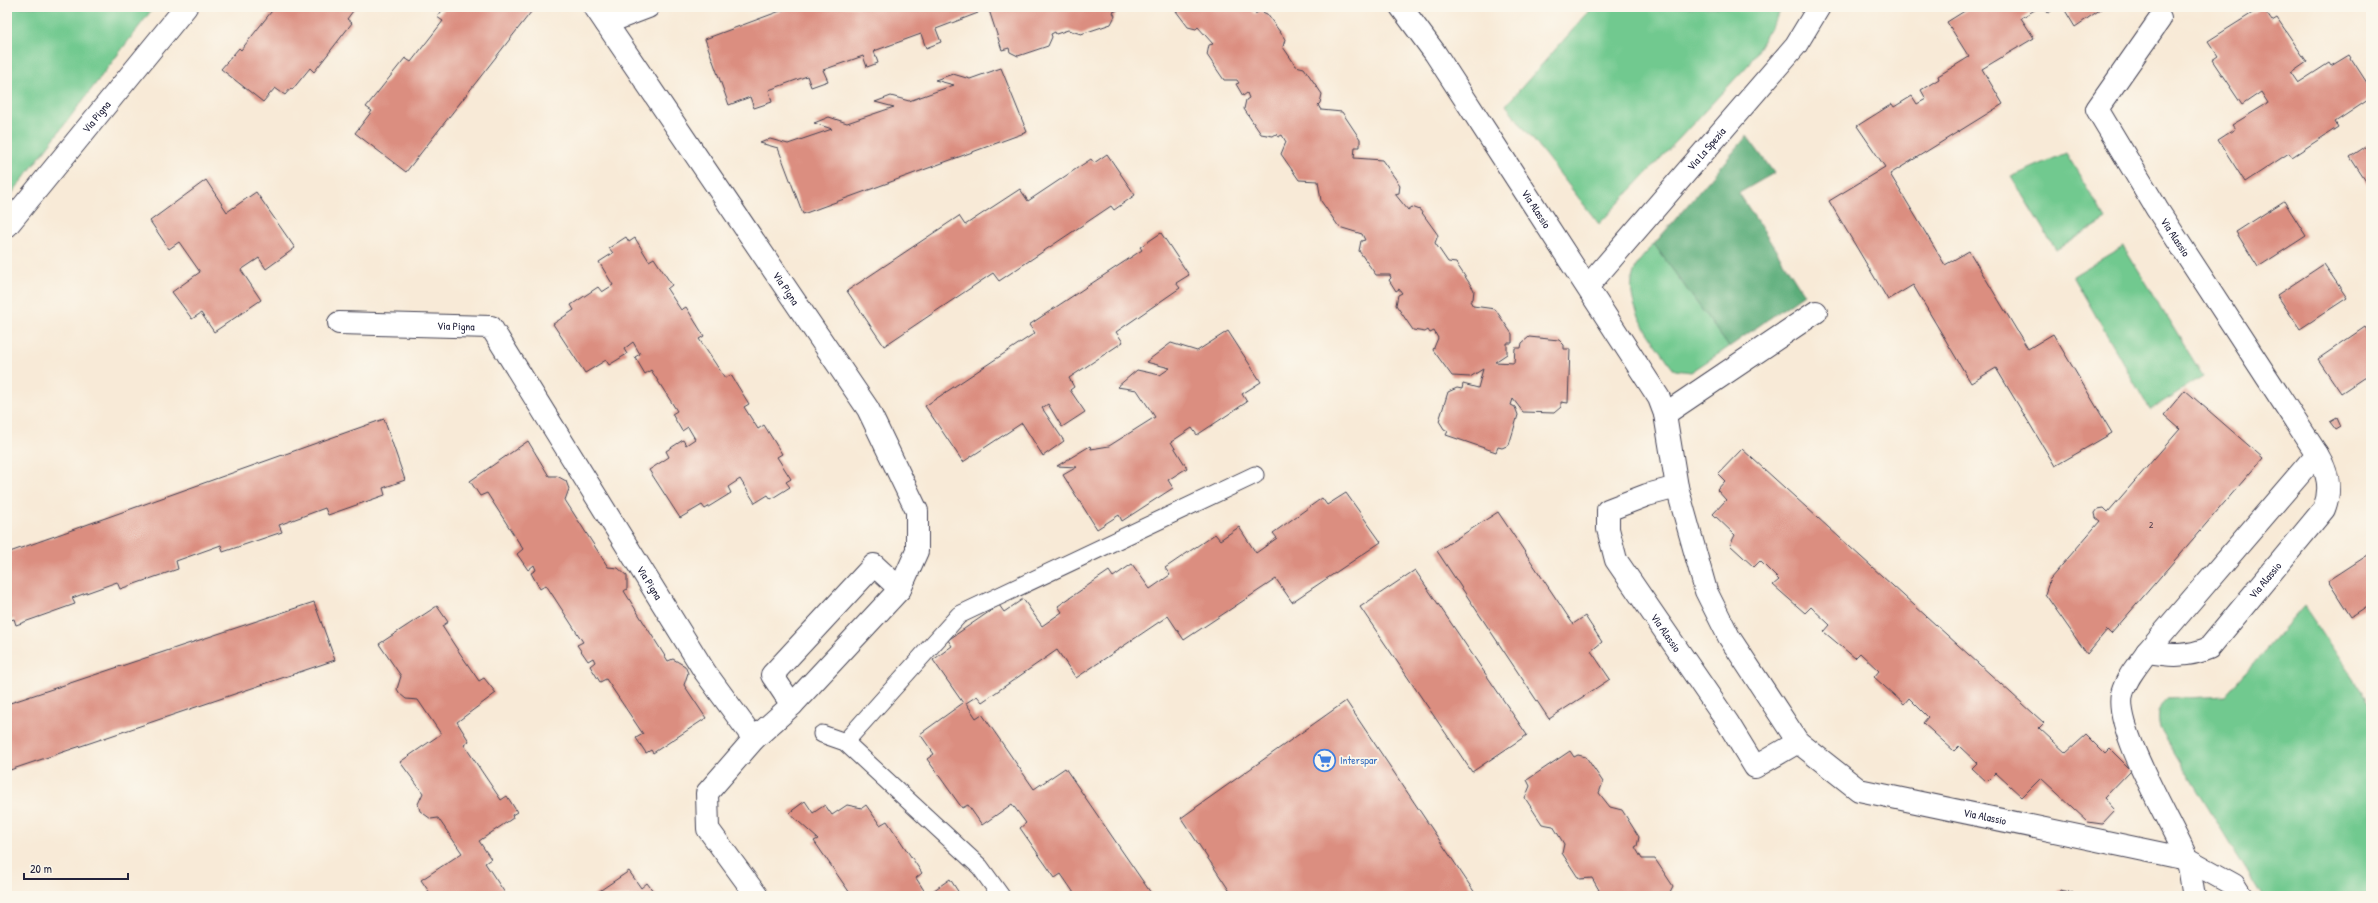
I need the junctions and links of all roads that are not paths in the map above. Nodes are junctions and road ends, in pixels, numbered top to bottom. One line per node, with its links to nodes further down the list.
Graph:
1 (186, 7): 7 (street, Via Pigna)
2 (648, 7): 6 (street)
3 (1401, 7): 8 (street, Via Alassio)
4 (1819, 7): 8 (street, Via La Spezia)
5 (2156, 13): 12 (street, Via Alassio)
6 (600, 15): 15 (street, Via Pigna)
7 (7, 226)
8 (1588, 286): 11 (street, Via Alassio)
9 (1816, 312): 11 (street)
10 (339, 323): 19 (street, Via Pigna)
11 (1665, 414): 14 (street, Via Alassio)
12 (2317, 454): 16 (street); 16 (street, Via Alassio)
13 (1255, 475): 20 (lane)
14 (1677, 487): 21 (street, Via Alassio); 21 (street, Via Alassio)
15 (900, 589): 17 (street, Via Pigna); 17 (street)
16 (2147, 652): 22 (street)
17 (792, 705): 19 (street, Via Pigna)
18 (822, 734): 20 (lane)
19 (754, 739): 23 (street, Via Pigna)
20 (845, 742): 24 (lane)
21 (1798, 742): 22 (street, Via Alassio)
22 (2187, 859): 25 (street); 26 (street, Via Alassio)
23 (757, 896)
24 (1001, 896)
25 (2194, 896)
26 (2240, 896)

